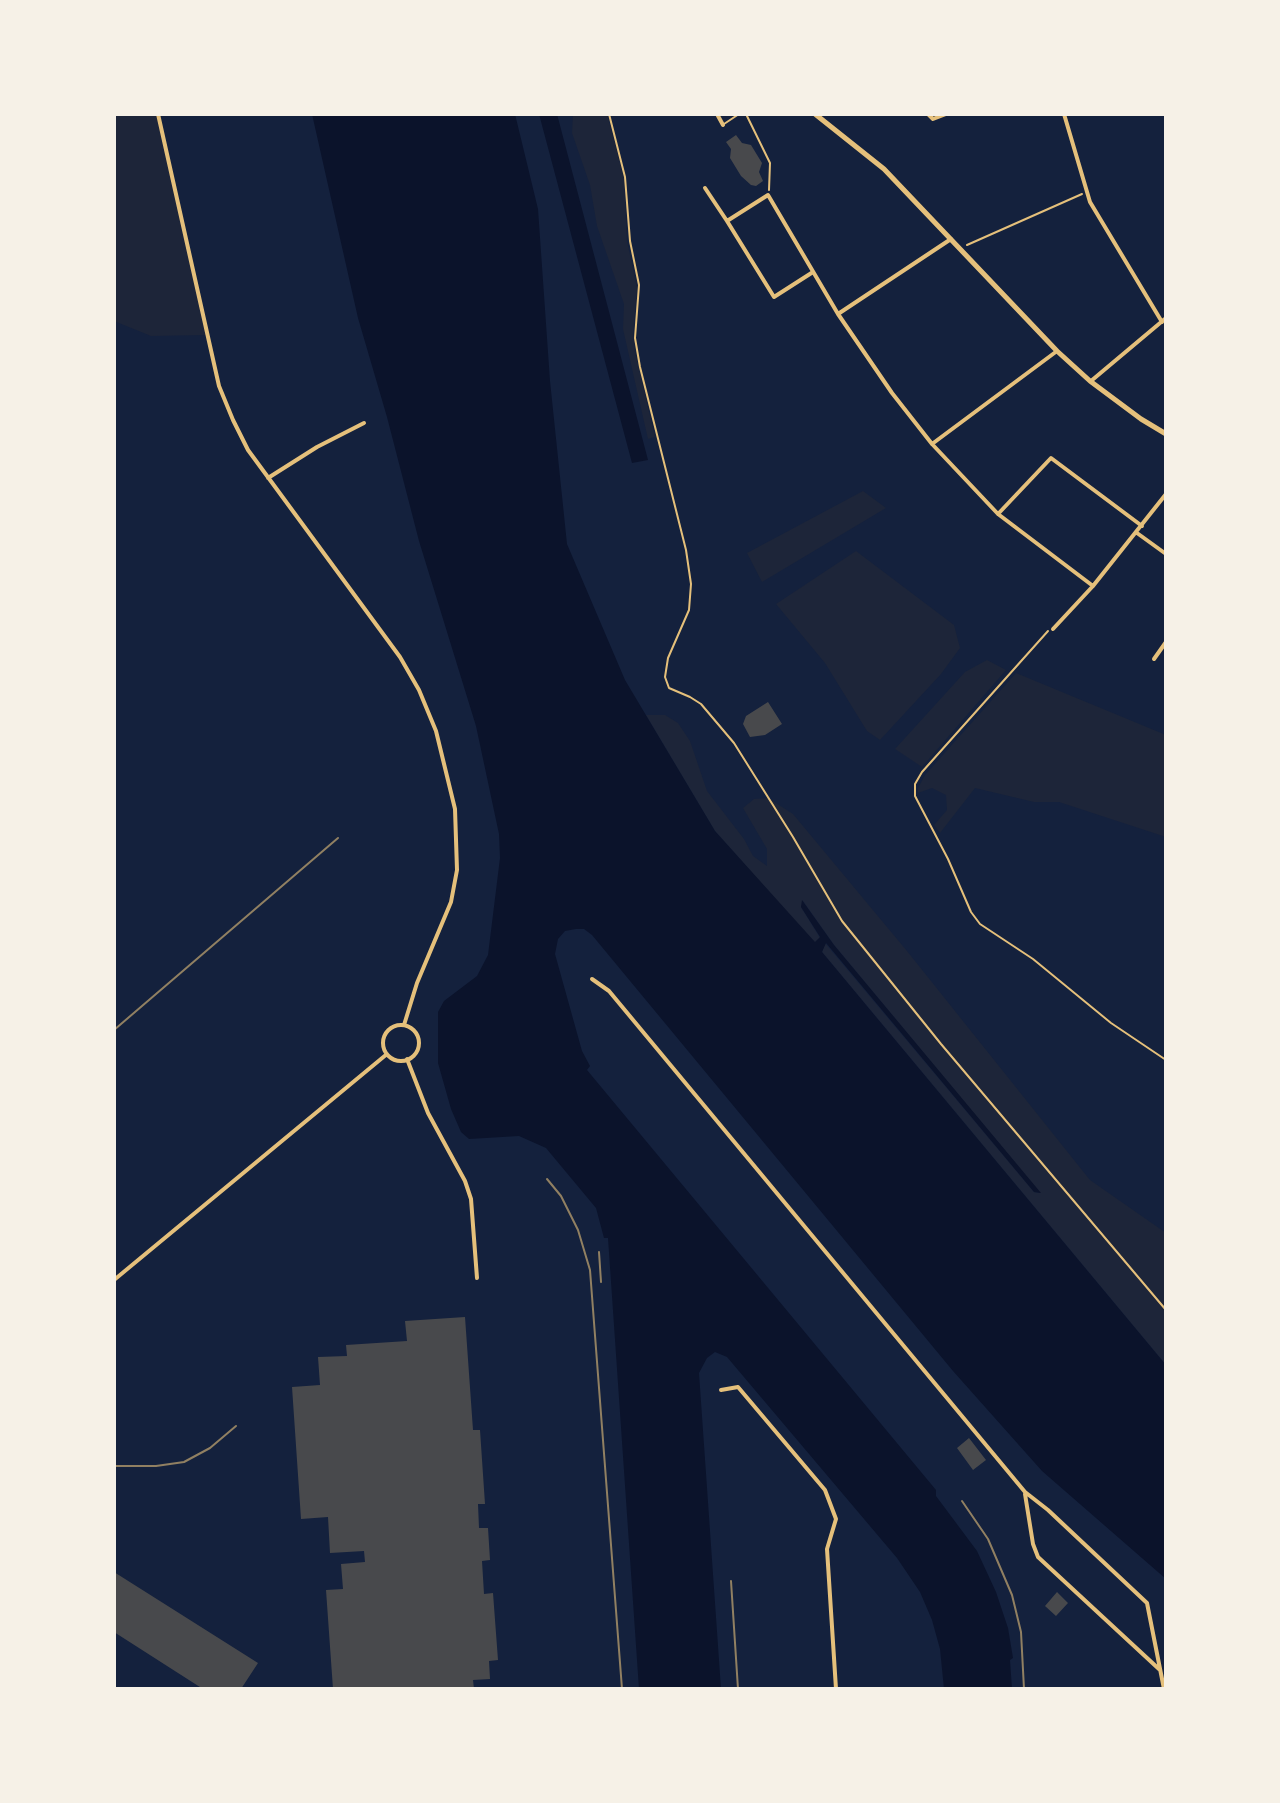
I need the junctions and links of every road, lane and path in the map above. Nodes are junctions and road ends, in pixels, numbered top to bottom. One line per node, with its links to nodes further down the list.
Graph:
1 (158, 114): 25 (street)
2 (609, 114): 42 (path)
3 (717, 114): 10 (street)
4 (739, 114): 10 (lane)
5 (746, 114): 13 (path)
6 (815, 114): 15 (street)
7 (928, 114): 8 (street)
8 (946, 114)
9 (1064, 114): 12 (street)
10 (723, 125)
11 (705, 188): 14 (street)
12 (1087, 192): 16 (path); 19 (street)
13 (768, 195): 14 (street); 17 (street)
14 (727, 221): 17 (street)
15 (951, 239): 16 (street); 18 (street)
16 (960, 248): 20 (street)
17 (813, 272): 18 (street)
18 (838, 314): 24 (street)
19 (1164, 320): 21 (street)
20 (1057, 351): 21 (street); 24 (street)
21 (1090, 381): 23 (street)
22 (364, 423): 25 (street)
23 (1166, 434)
24 (932, 444): 27 (street)
25 (268, 478): 36 (street)
26 (1166, 494): 28 (street)
27 (998, 514): 28 (street); 31 (street)
28 (1142, 526): 29 (street)
29 (1137, 533): 30 (street); 31 (street)
30 (1166, 554)
31 (1093, 586): 32 (street)
32 (1053, 629): 39 (path)
33 (1166, 642): 34 (street)
34 (1154, 659)
35 (592, 979): 44 (street)
36 (404, 1025): 37 (street); 38 (street)
37 (387, 1054): 38 (street); 41 (street)
38 (407, 1059): 40 (street)
39 (1166, 1060)
40 (477, 1278)
41 (114, 1280)
42 (1166, 1310)
43 (721, 1390): 46 (street)
44 (1025, 1492): 45 (street); 45 (street)
45 (1162, 1672): 47 (street)
46 (836, 1689)
47 (1164, 1689)

